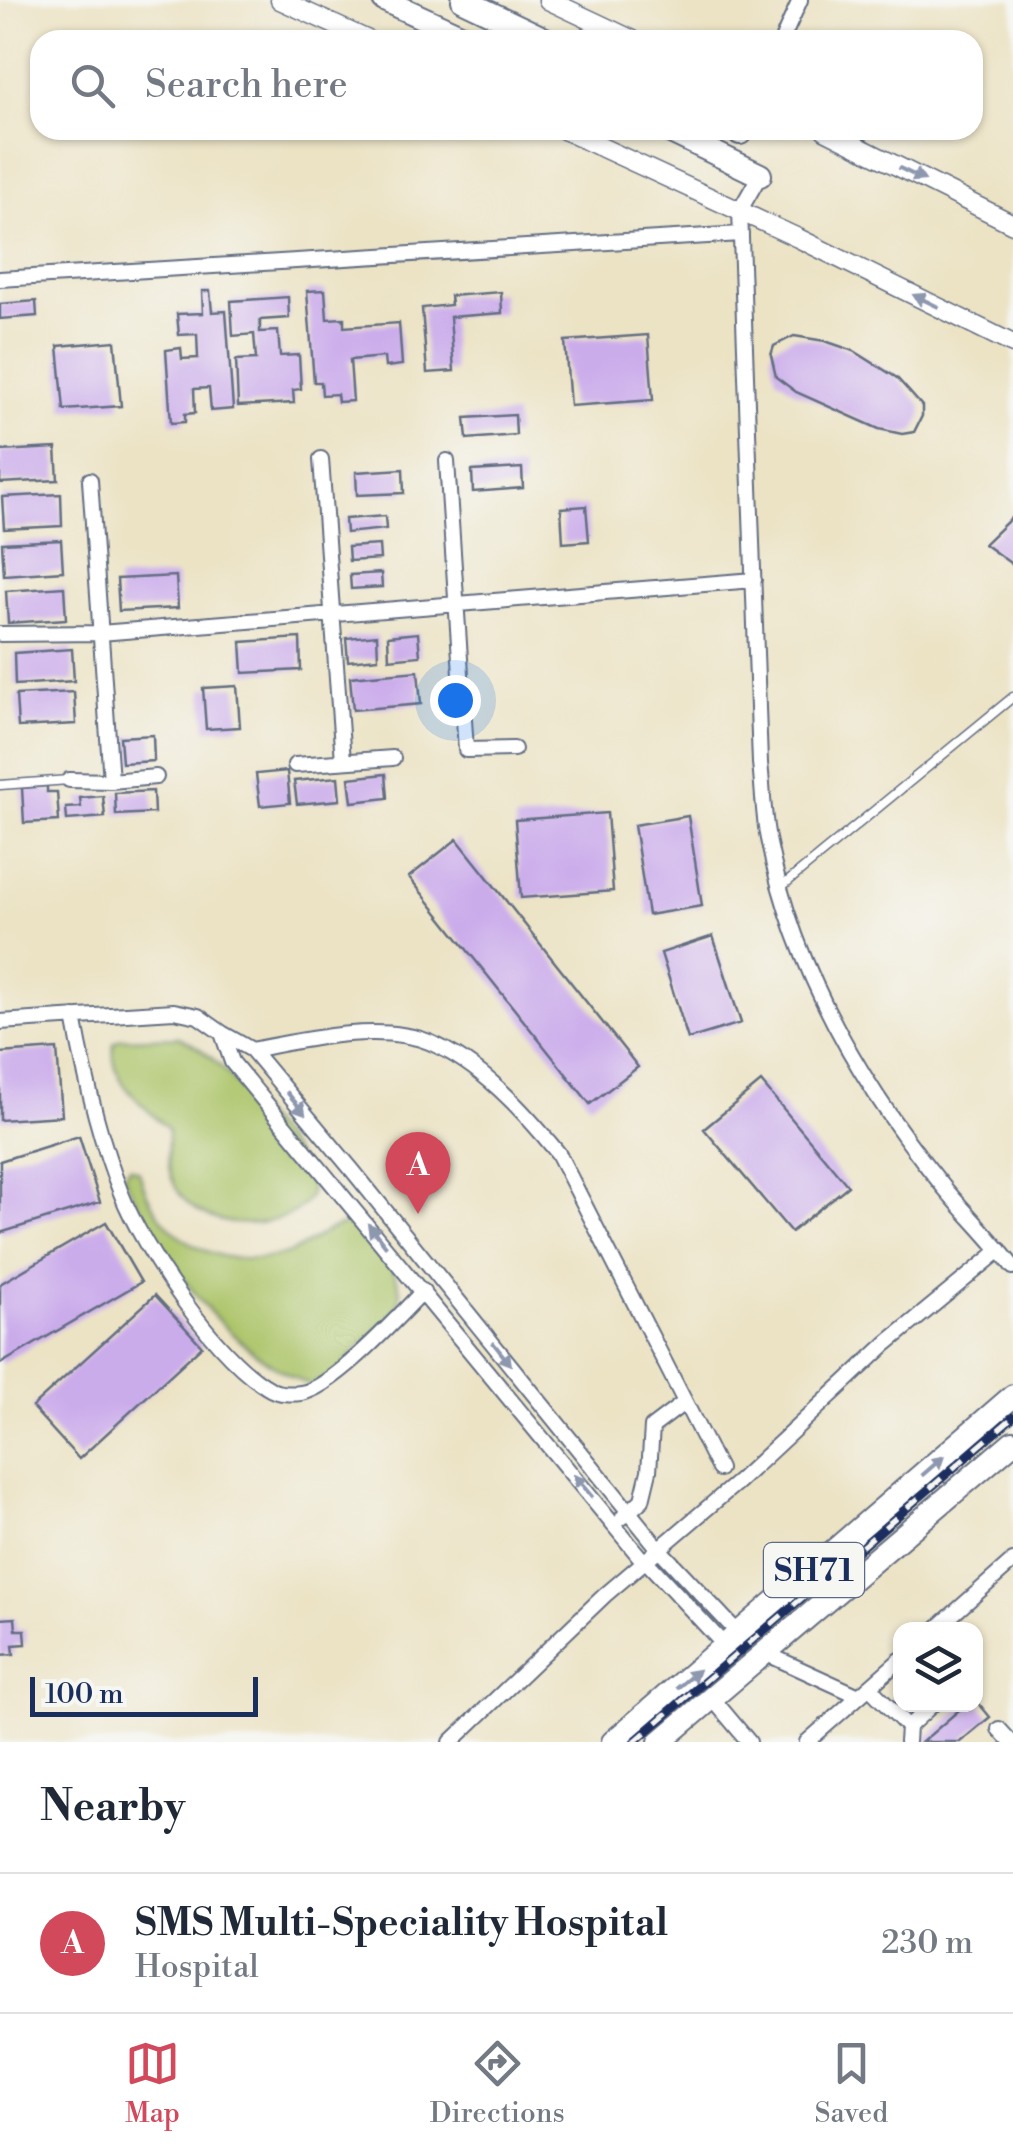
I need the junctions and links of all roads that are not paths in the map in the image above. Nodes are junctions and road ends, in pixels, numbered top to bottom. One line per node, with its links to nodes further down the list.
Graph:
1 (280, 0): 6 (street)
2 (384, 0): 7 (main road)
3 (463, 0): 8 (main road)
4 (548, 0): 9 (street)
5 (800, 0): 10 (street)
6 (346, 30)
7 (449, 30)
8 (526, 30)
9 (612, 30)
10 (786, 30)
11 (586, 140): 15 (street)
12 (688, 140): 14 (main road)
13 (844, 140): 16 (street, one-way to 16)
14 (760, 174): 15 (street)
15 (740, 210): 17 (street); 19 (street, one-way to 15)
16 (1013, 224)
17 (741, 234): 18 (street); 23 (street)
18 (0, 280)
19 (1013, 344)
20 (321, 459): 25 (street)
21 (448, 461): 24 (street)
22 (90, 480): 26 (street)
23 (754, 580): 24 (street); 37 (street)
24 (456, 604): 25 (street); 29 (street)
25 (332, 614): 26 (street); 31 (street)
26 (100, 633): 27 (street); 35 (street)
27 (0, 634)
28 (1013, 697): 37 (lane)
29 (514, 748)
30 (393, 758): 31 (street)
31 (343, 762): 32 (street)
32 (295, 764)
33 (156, 778): 35 (street)
34 (69, 780): 35 (street); 36 (lane)
35 (111, 782)
36 (0, 785)
37 (780, 888): 44 (street)
38 (74, 1016): 39 (street); 40 (street); 46 (street)
39 (0, 1022)
40 (222, 1033): 41 (street); 43 (street)
41 (252, 1050): 42 (street, one-way to 42); 48 (street)
42 (356, 1174): 43 (street); 51 (street, one-way to 51)
43 (339, 1188): 46 (street, one-way to 43)
44 (1000, 1250): 45 (street); 53 (street)
45 (1013, 1266)
46 (423, 1291): 52 (street, one-way to 46)
47 (1013, 1396): 57 (main road, SH71, one-way to 47)
48 (684, 1402): 50 (street); 51 (street)
49 (1013, 1442): 58 (main road, SH71)
50 (719, 1469)
51 (629, 1512): 52 (street); 53 (street)
52 (616, 1524): 54 (street)
53 (659, 1549): 54 (street); 57 (street)
54 (645, 1561): 57 (street); 65 (street)
55 (1013, 1562): 56 (street)
56 (944, 1622)
57 (733, 1641): 66 (main road, SH71, one-way to 57)
58 (765, 1653): 60 (street); 61 (main road, SH71)
59 (893, 1666): 60 (street)
60 (864, 1691): 64 (street); 69 (street)
61 (712, 1698): 67 (main road, SH71); 68 (street)
62 (926, 1712): 64 (street)
63 (999, 1728): 70 (street)
64 (908, 1734)
65 (451, 1742)
66 (613, 1742)
67 (660, 1742)
68 (750, 1742)
69 (808, 1742)
70 (1011, 1742)

